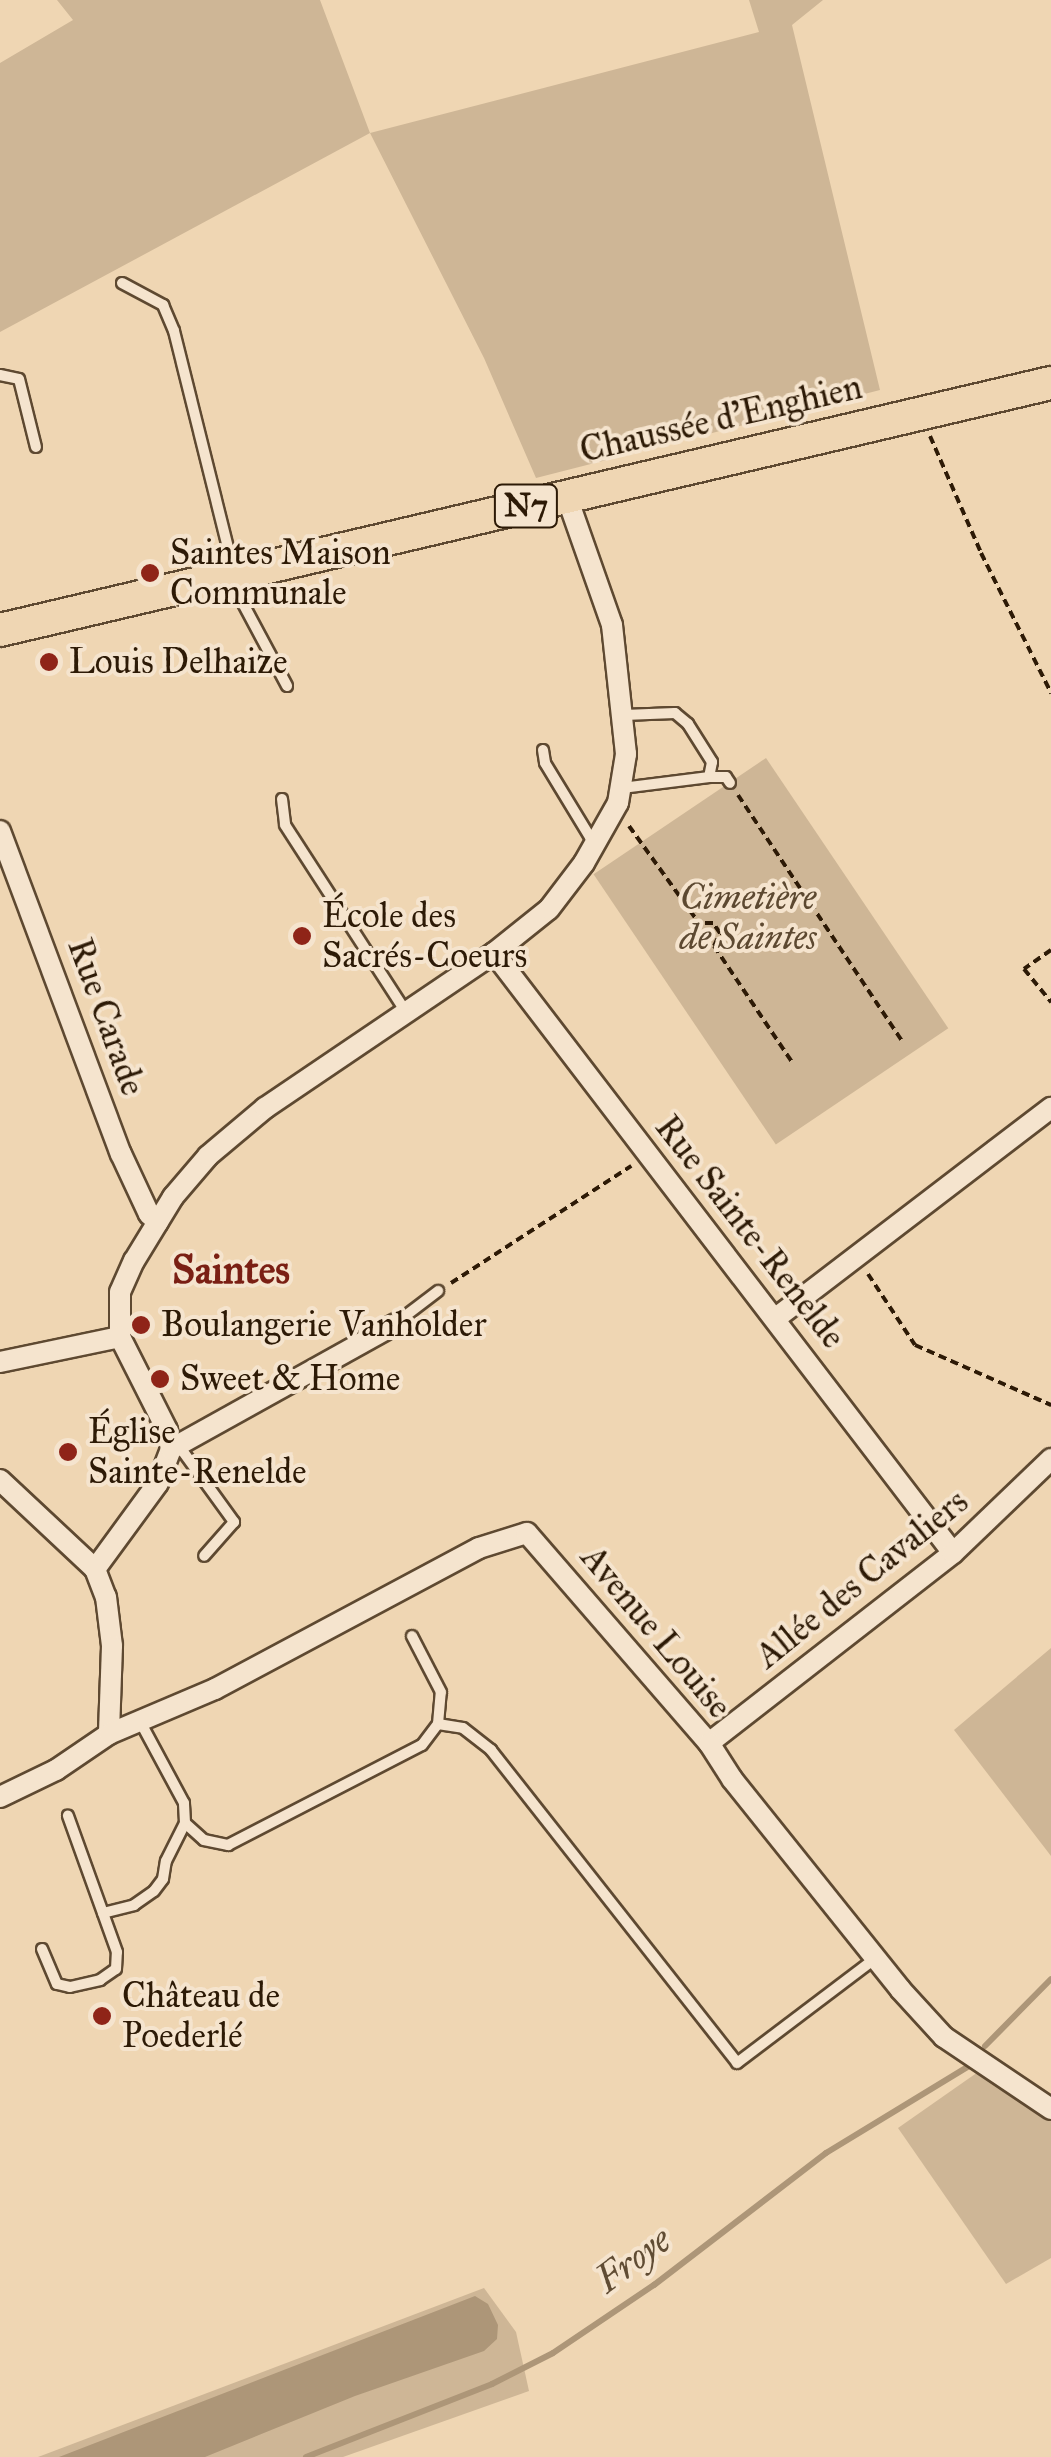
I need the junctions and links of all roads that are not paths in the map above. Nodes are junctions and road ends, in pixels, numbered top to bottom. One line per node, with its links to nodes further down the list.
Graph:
1 (122, 282): 6 (lane)
2 (0, 375): 4 (lane)
3 (1051, 382): 5 (main road, Chaussée d'Enghien / N7)
4 (36, 447)
5 (567, 497): 6 (main road, Chaussée d'Enghien / N7); 9 (street)
6 (231, 574): 7 (main road, Chaussée d'Enghien / N7); 8 (lane)
7 (0, 630)
8 (287, 686)
9 (624, 715): 11 (lane); 13 (street)
10 (543, 750): 16 (lane)
11 (709, 777): 12 (lane); 13 (lane)
12 (730, 782)
13 (622, 788): 16 (street)
14 (282, 799): 18 (lane)
15 (0, 831): 20 (street, Rue Carade)
16 (597, 841): 17 (street)
17 (494, 954): 18 (street); 22 (street, Rue Sainte-Renelde)
18 (406, 1013): 20 (street)
19 (1051, 1108): 22 (street)
20 (158, 1222): 24 (street)
21 (438, 1291): 23 (lane)
22 (776, 1318): 29 (street, Rue Sainte-Renelde)
23 (396, 1324): 26 (street)
24 (120, 1337): 25 (street); 26 (street)
25 (0, 1362)
26 (175, 1447): 30 (lane); 31 (street)
27 (1051, 1459): 29 (street, Allée des Cavaliers)
28 (0, 1480): 31 (street)
29 (953, 1553): 36 (street, Allée des Cavaliers)
30 (204, 1556)
31 (95, 1569): 35 (street)
32 (412, 1636): 34 (lane)
33 (141, 1723): 35 (street, Avenue Louise); 36 (street, Avenue Louise); 39 (lane)
34 (438, 1724): 39 (lane); 42 (lane)
35 (109, 1734): 37 (street, Avenue Louise)
36 (708, 1743): 42 (street, Avenue Louise)
37 (0, 1797)
38 (68, 1816): 40 (lane)
39 (185, 1823): 40 (lane)
40 (103, 1912): 41 (lane)
41 (42, 1948)
42 (877, 1958): 43 (street, Avenue Louise)
43 (1051, 2109)

